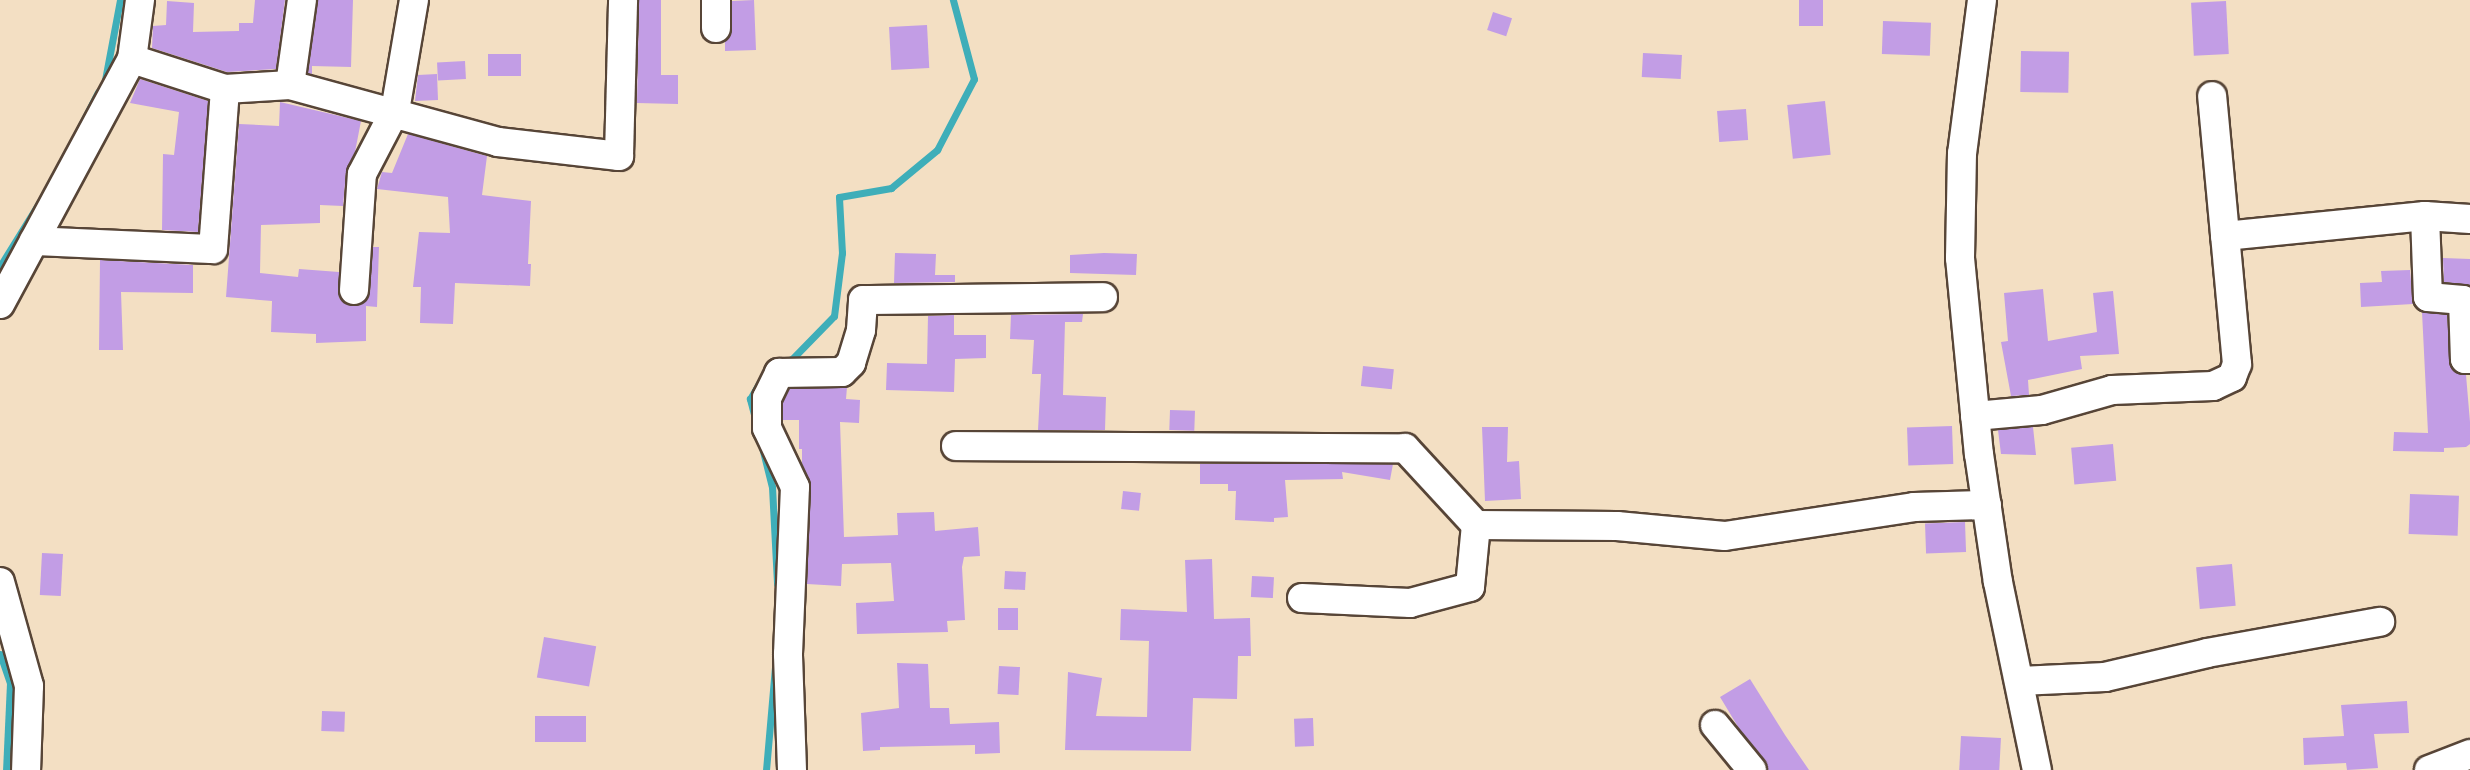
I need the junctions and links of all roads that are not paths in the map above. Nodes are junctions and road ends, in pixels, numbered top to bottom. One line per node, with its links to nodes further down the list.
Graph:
1 (140, 0): 8 (street)
2 (302, 0): 9 (street)
3 (414, 0): 12 (street)
4 (622, 0): 12 (street)
5 (716, 0): 7 (street)
6 (1982, 0): 21 (street)
7 (716, 28)
8 (132, 59): 10 (street); 16 (street)
9 (290, 85): 10 (street); 12 (street)
10 (225, 89): 16 (street)
11 (2212, 96): 15 (street)
12 (395, 111): 17 (street)
13 (2425, 216): 14 (street); 15 (street); 20 (street)
14 (2470, 219)
15 (2225, 236): 21 (street)
16 (34, 241): 19 (street)
17 (354, 290)
18 (1103, 297): 32 (street)
19 (0, 303)
20 (2470, 359)
21 (1975, 416): 23 (street)
22 (956, 446): 24 (street)
23 (1987, 505): 24 (street); 28 (street)
24 (1476, 525): 26 (street)
25 (0, 582): 31 (street)
26 (1302, 598)
27 (2380, 622): 28 (street)
28 (2020, 681): 34 (street)
29 (1715, 725): 33 (street)
30 (2470, 754): 35 (street)
31 (26, 770)
32 (792, 770)
33 (1752, 770)
34 (2037, 770)
35 (2428, 770)

